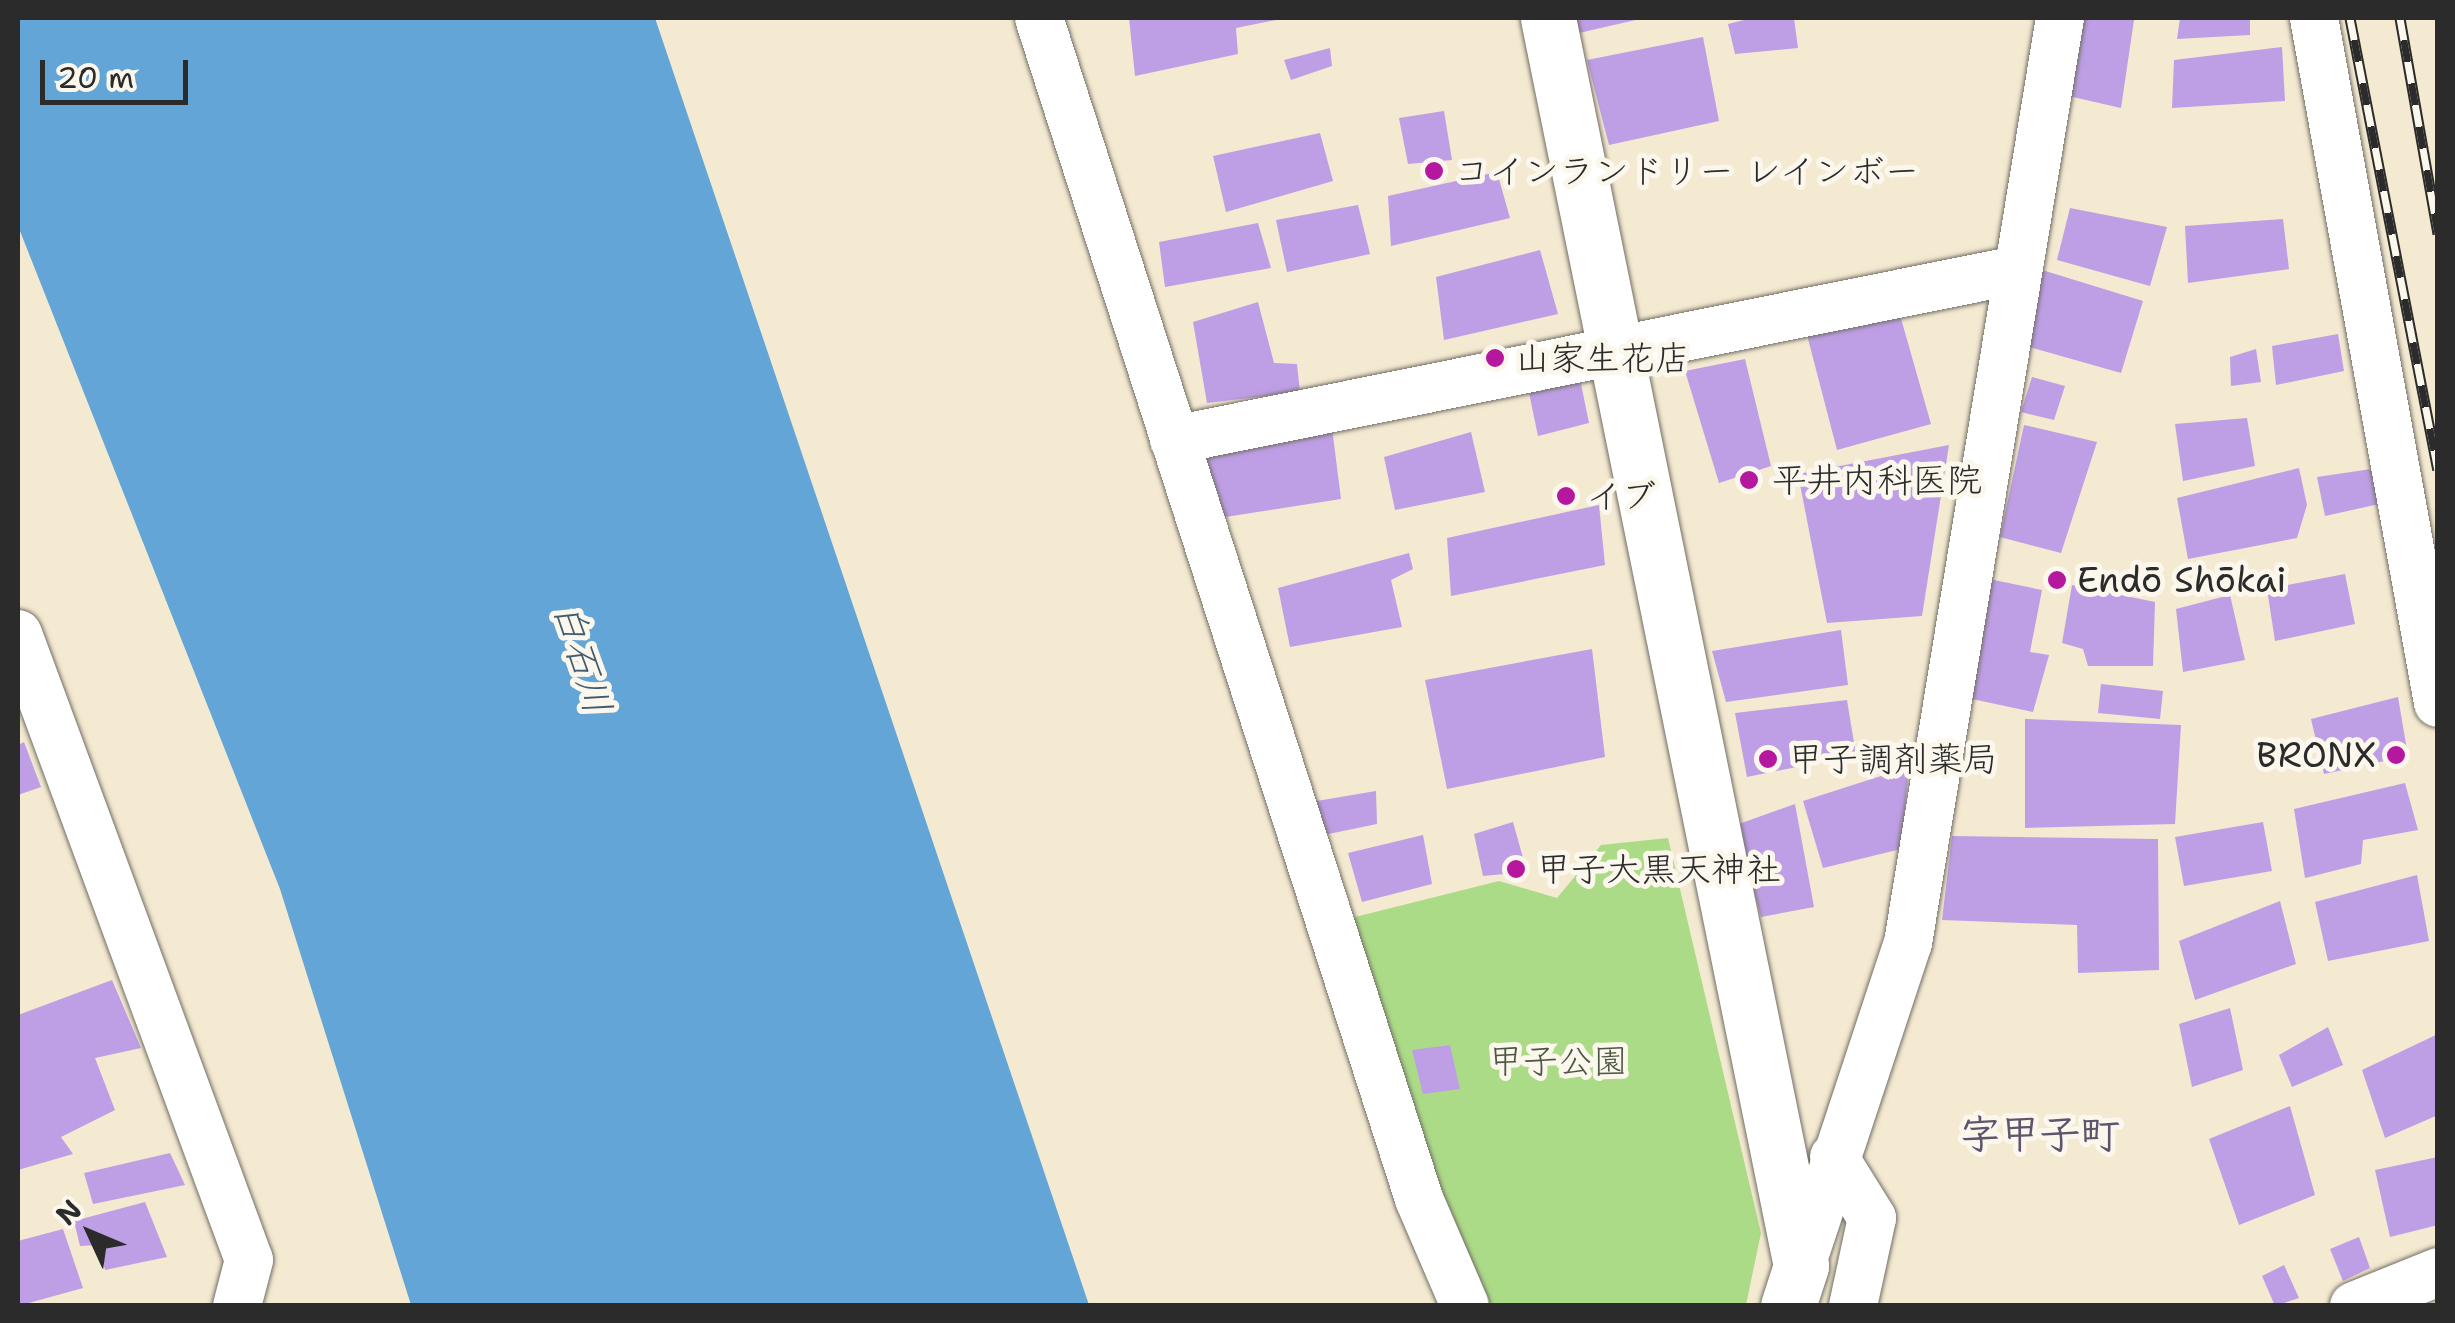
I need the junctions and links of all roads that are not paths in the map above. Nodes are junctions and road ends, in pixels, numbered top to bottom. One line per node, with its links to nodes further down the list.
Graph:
1 (1039, 18): 7 (street)
2 (1548, 18): 6 (street)
3 (2060, 18): 5 (street)
4 (2314, 18): 9 (street)
5 (2016, 270): 6 (street); 10 (street)
6 (1616, 350): 7 (street); 12 (street)
7 (1174, 440): 14 (street)
8 (18, 634): 13 (street)
9 (2438, 703)
10 (1834, 1157): 12 (street); 15 (street)
11 (2438, 1272): 16 (street)
12 (1795, 1286)
13 (237, 1306)
14 (1465, 1306)
15 (1853, 1306)
16 (2354, 1306)

